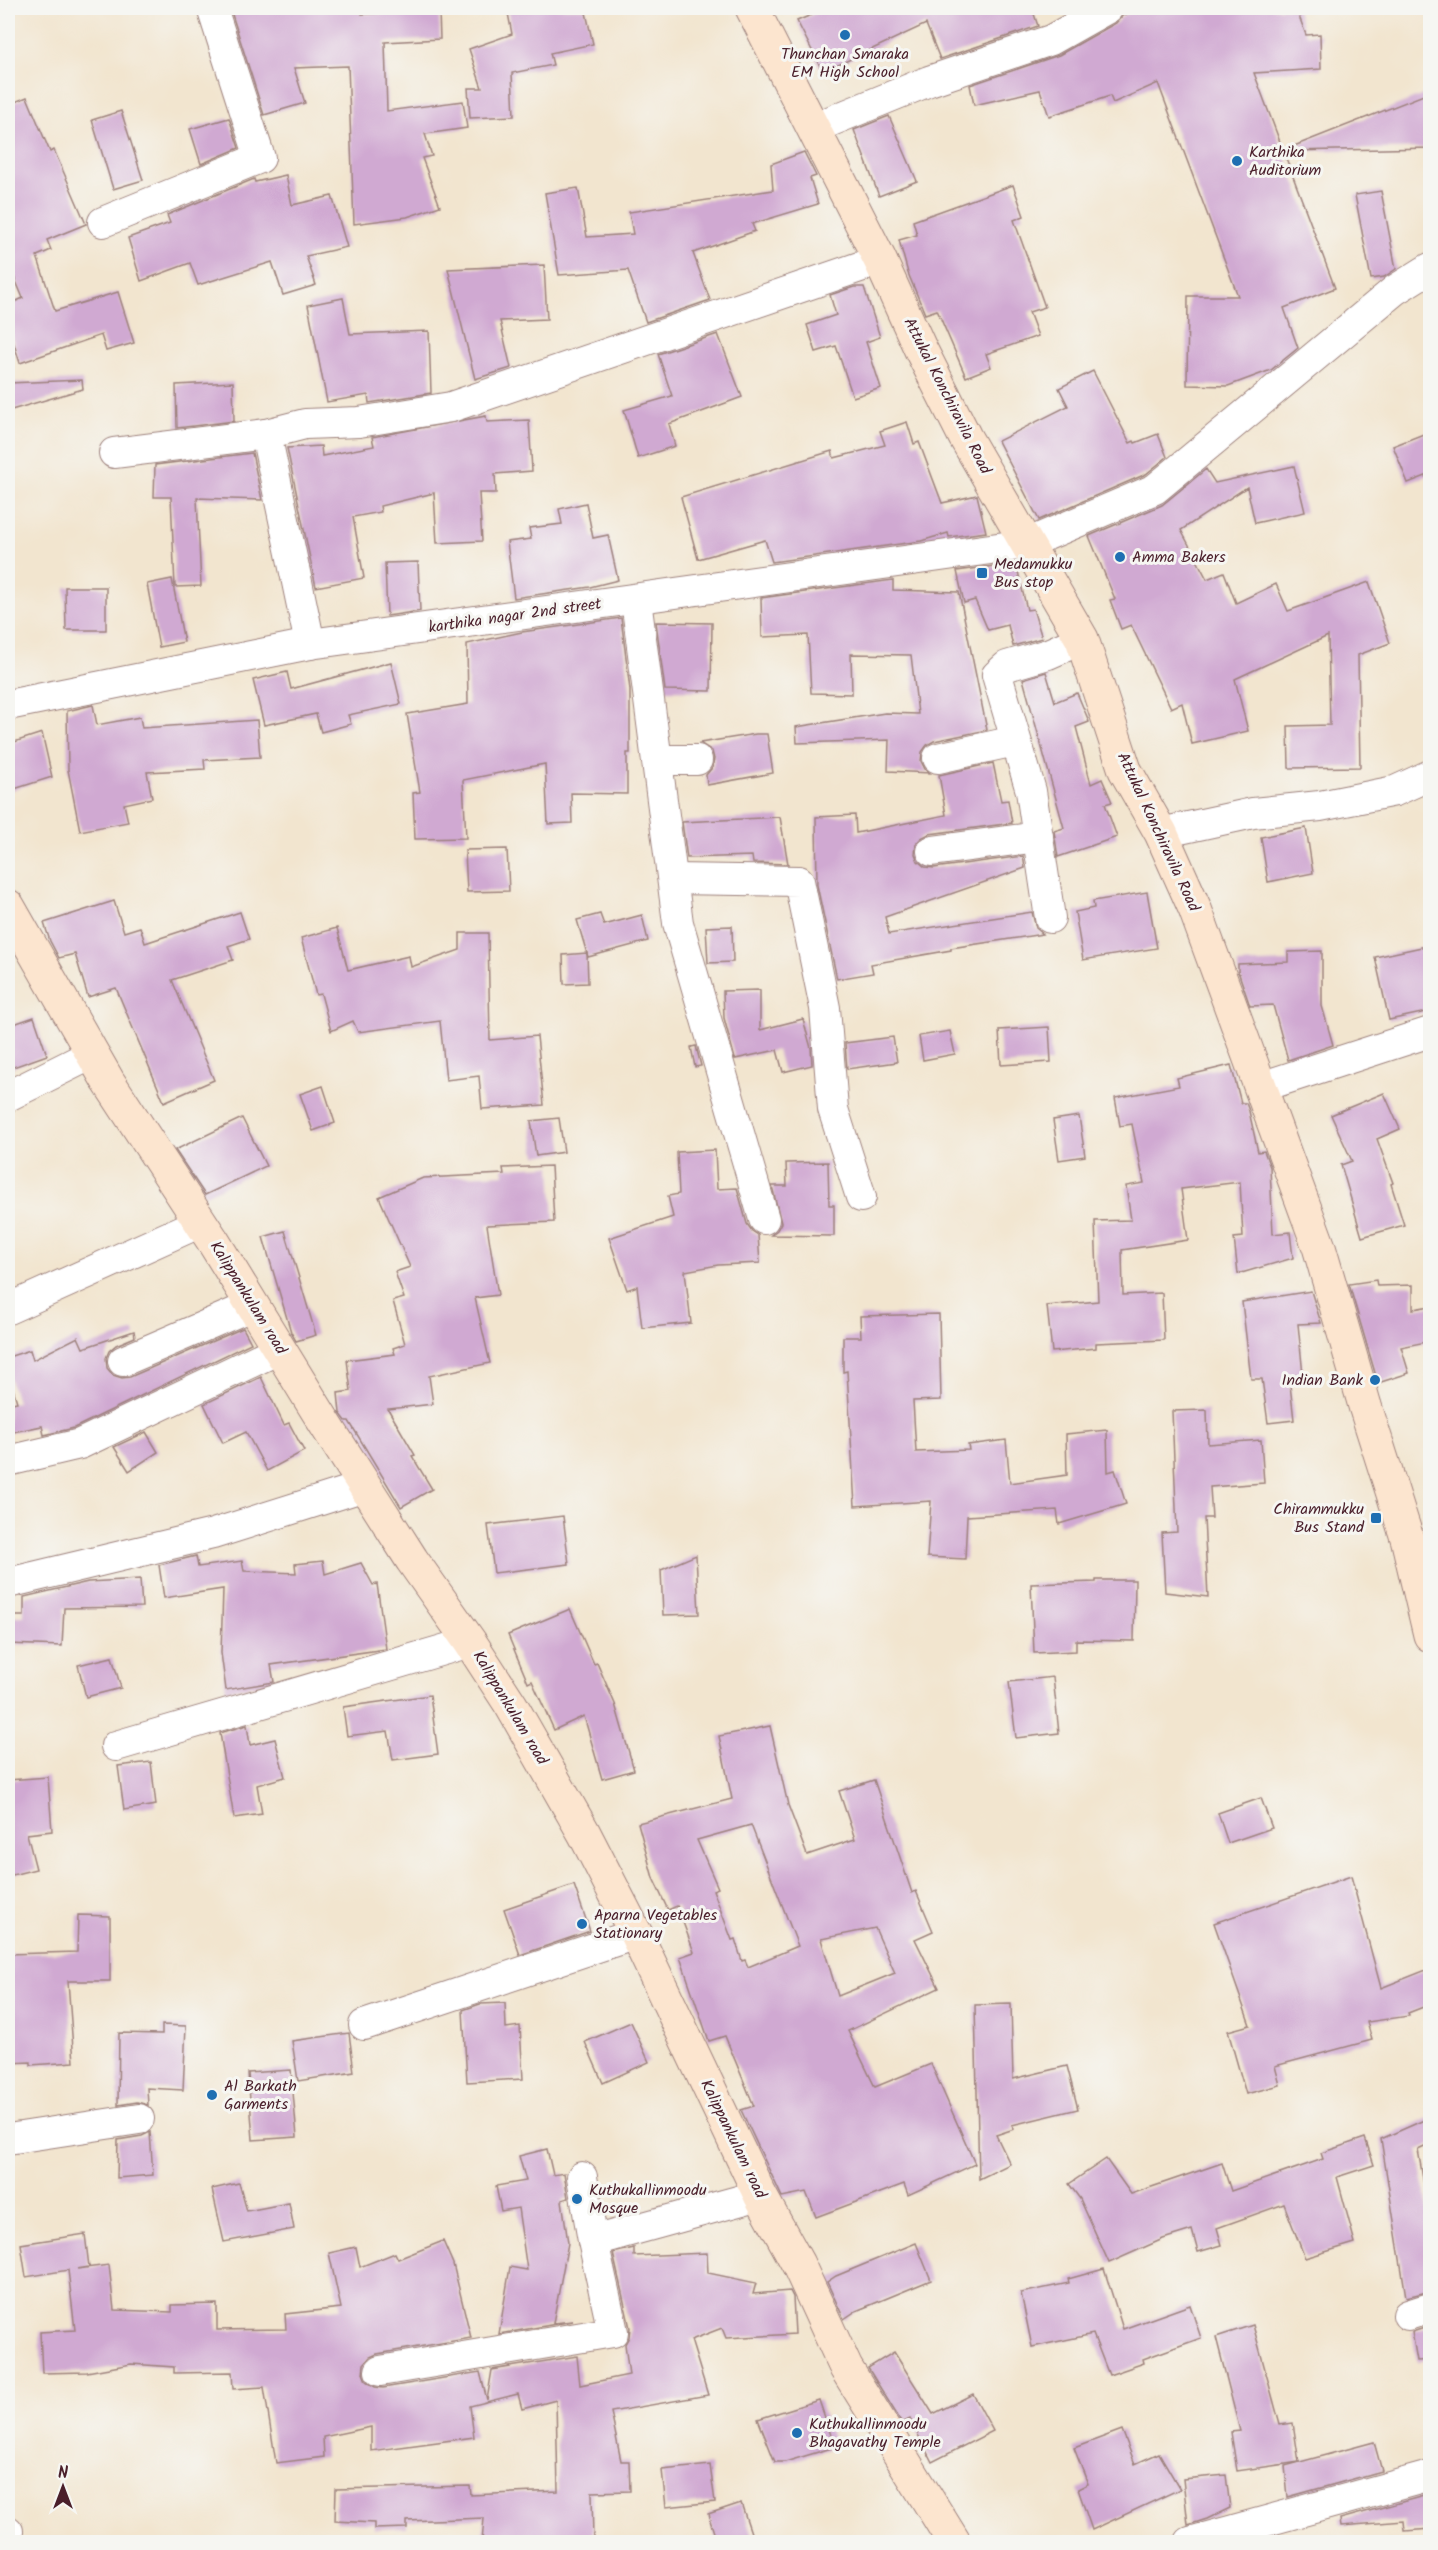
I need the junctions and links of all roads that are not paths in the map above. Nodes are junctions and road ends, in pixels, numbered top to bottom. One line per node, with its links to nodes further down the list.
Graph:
1 (212, 8): 5 (street)
2 (752, 8): 4 (street, Attukal Konchiravila Road)
3 (1108, 8): 4 (street)
4 (813, 128): 6 (street, Attukal Konchiravila Road)
5 (103, 222)
6 (880, 260): 8 (street); 10 (street, Attukal Konchiravila Road)
7 (1431, 268): 10 (street, karthika nagar 2nd street)
8 (266, 434): 9 (street); 13 (street)
9 (114, 453)
10 (1026, 544): 11 (street, karthika nagar 2nd street); 12 (street, Attukal Konchiravila Road)
11 (636, 600): 13 (street, karthika nagar 2nd street); 18 (street)
12 (1082, 639): 15 (street); 20 (street, Attukal Konchiravila Road)
13 (310, 644): 14 (street, karthika nagar 2nd street)
14 (8, 705)
15 (1015, 741): 17 (street); 21 (street)
16 (697, 759): 18 (street)
17 (938, 759)
18 (658, 760): 23 (street)
19 (1431, 775): 20 (street)
20 (1161, 834): 28 (street, Attukal Konchiravila Road)
21 (1038, 837): 22 (street); 25 (street)
22 (932, 851)
23 (673, 879): 30 (street); 31 (street)
24 (8, 906): 27 (street, Kalippankulam road)
25 (1050, 918)
26 (1431, 1032): 28 (street)
27 (92, 1054): 29 (street); 32 (street, Kalippankulam road)
28 (1261, 1087): 39 (street, Attukal Konchiravila Road)
29 (8, 1096)
30 (861, 1197)
31 (764, 1219)
32 (201, 1222): 33 (street, Kalippankulam road); 34 (street)
33 (251, 1306): 35 (street, Kalippankulam road); 36 (street)
34 (8, 1309)
35 (279, 1349): 37 (street); 38 (street, Kalippankulam road)
36 (123, 1361)
37 (8, 1461)
38 (365, 1486): 40 (street); 42 (street, Kalippankulam road)
39 (1419, 1539): 41 (street, Attukal Konchiravila Road)
40 (8, 1583)
41 (1431, 1635)
42 (470, 1642): 43 (street); 44 (street, Kalippankulam road)
43 (116, 1746)
44 (636, 1934): 45 (street); 49 (street, Kalippankulam road)
45 (364, 2025)
46 (139, 2119): 47 (street)
47 (8, 2139)
48 (582, 2177): 50 (street)
49 (760, 2195): 50 (street); 53 (street, Kalippankulam road)
50 (593, 2241): 51 (street)
51 (380, 2371)
52 (1431, 2476): 54 (street)
53 (954, 2542)
54 (1190, 2542)

